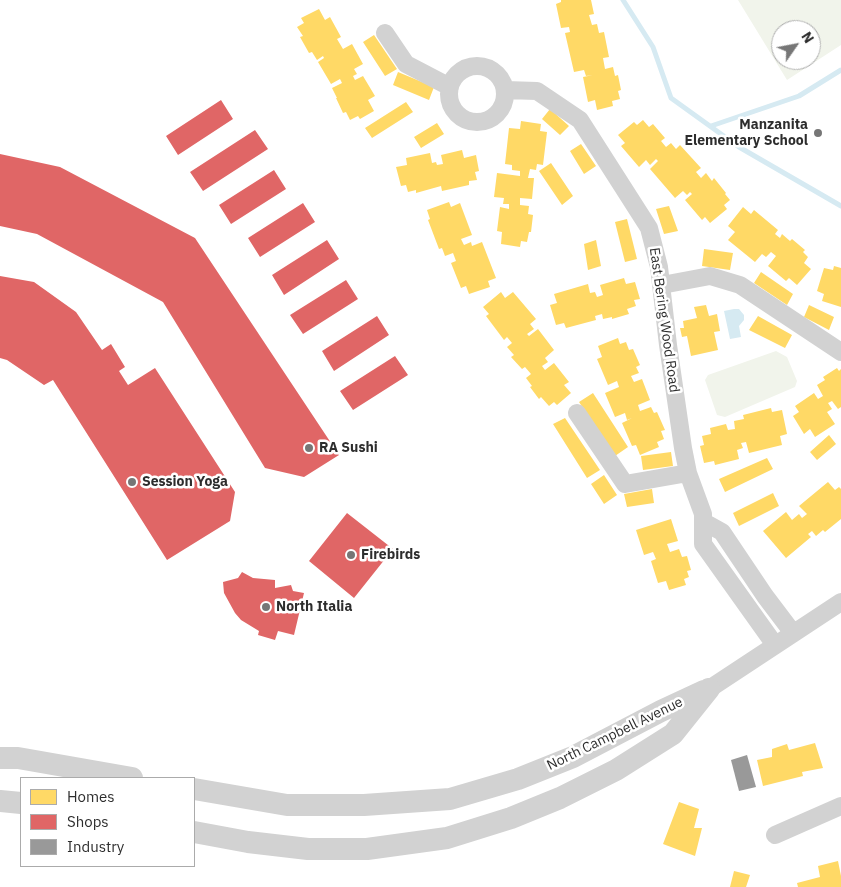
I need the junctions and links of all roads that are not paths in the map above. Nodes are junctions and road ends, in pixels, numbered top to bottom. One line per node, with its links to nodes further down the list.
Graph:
1 (385, 33): 2 (street)
2 (450, 87): 3 (street); 3 (street)
3 (505, 90): 4 (street, East Bering Wood Road)
4 (662, 285): 5 (street); 7 (street, East Bering Wood Road)
5 (841, 352)
6 (577, 412): 7 (street)
7 (688, 473): 8 (street, East Bering Wood Road)
8 (704, 522): 10 (street); 11 (street)
9 (841, 602): 10 (street, North Campbell Avenue)
10 (793, 634): 11 (street, North Campbell Avenue)
11 (775, 645): 12 (street, North Campbell Avenue)
12 (709, 689): 15 (street, North Campbell Avenue); 19 (street, North Campbell Avenue)
13 (0, 758): 14 (street)
14 (126, 777)
15 (195, 789)
16 (0, 802): 17 (street)
17 (20, 803)
18 (841, 806): 20 (street)
19 (195, 832)
20 (775, 835)

